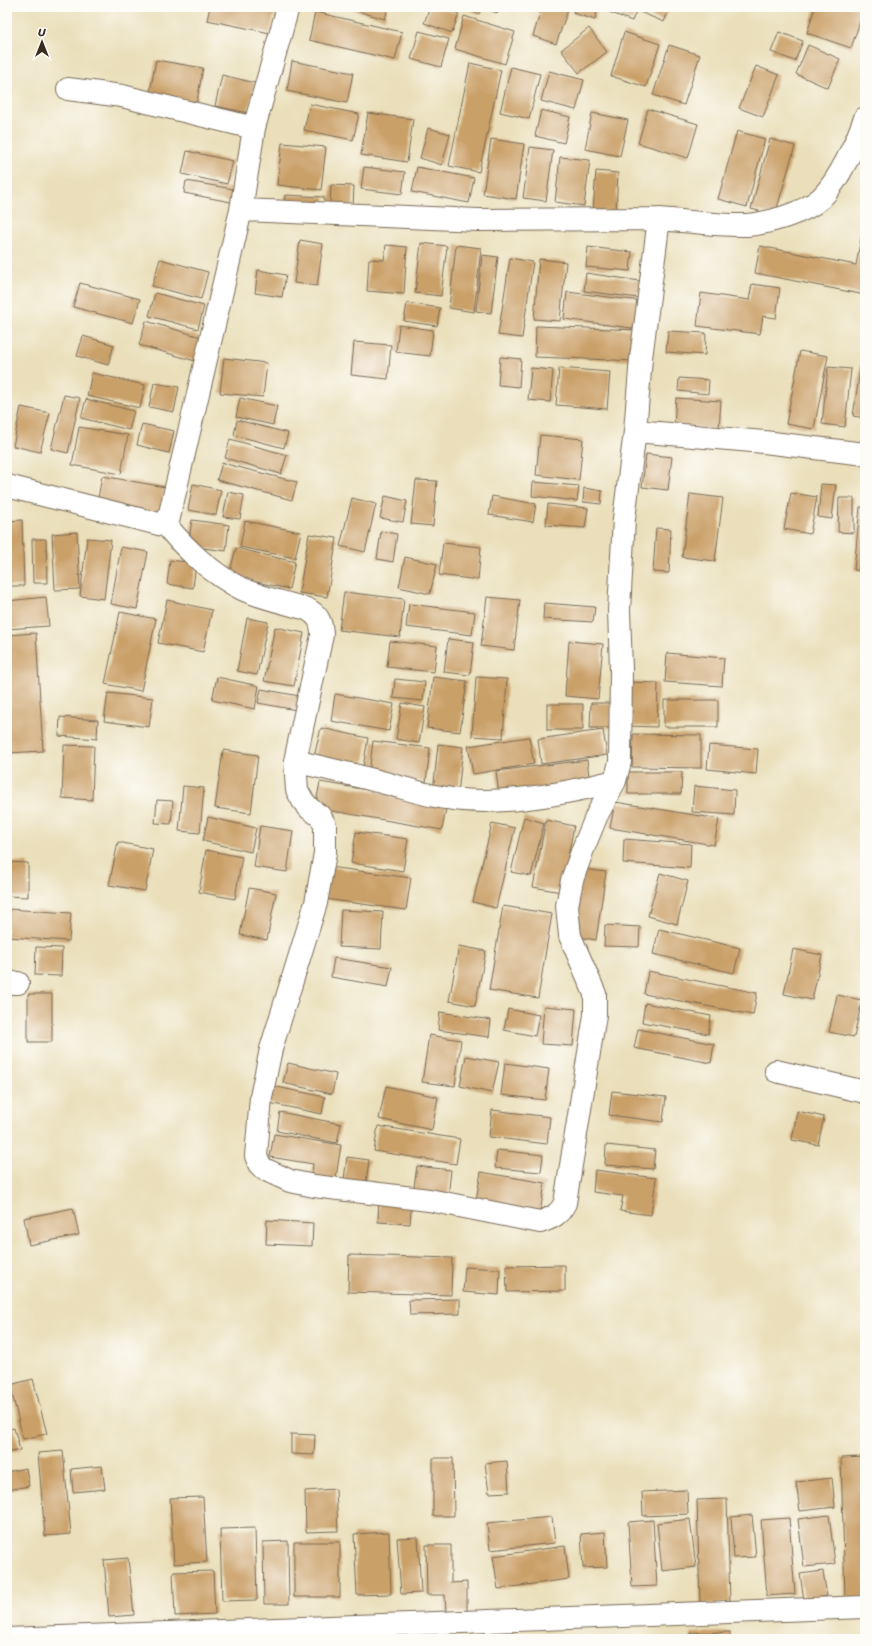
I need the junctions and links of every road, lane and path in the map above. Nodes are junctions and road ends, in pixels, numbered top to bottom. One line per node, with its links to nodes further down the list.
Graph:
1 (288, 7): 4 (street)
2 (68, 89): 4 (street)
3 (865, 118): 6 (street)
4 (254, 128): 5 (street)
5 (241, 210): 6 (street); 10 (street)
6 (659, 219): 7 (street)
7 (635, 431): 8 (street); 12 (street)
8 (865, 454)
9 (7, 486): 10 (street)
10 (167, 526): 11 (street)
11 (295, 761): 12 (street); 12 (street)
12 (615, 781)
13 (776, 1070): 14 (street)
14 (865, 1092)
15 (865, 1607): 16 (street)
16 (7, 1639)

